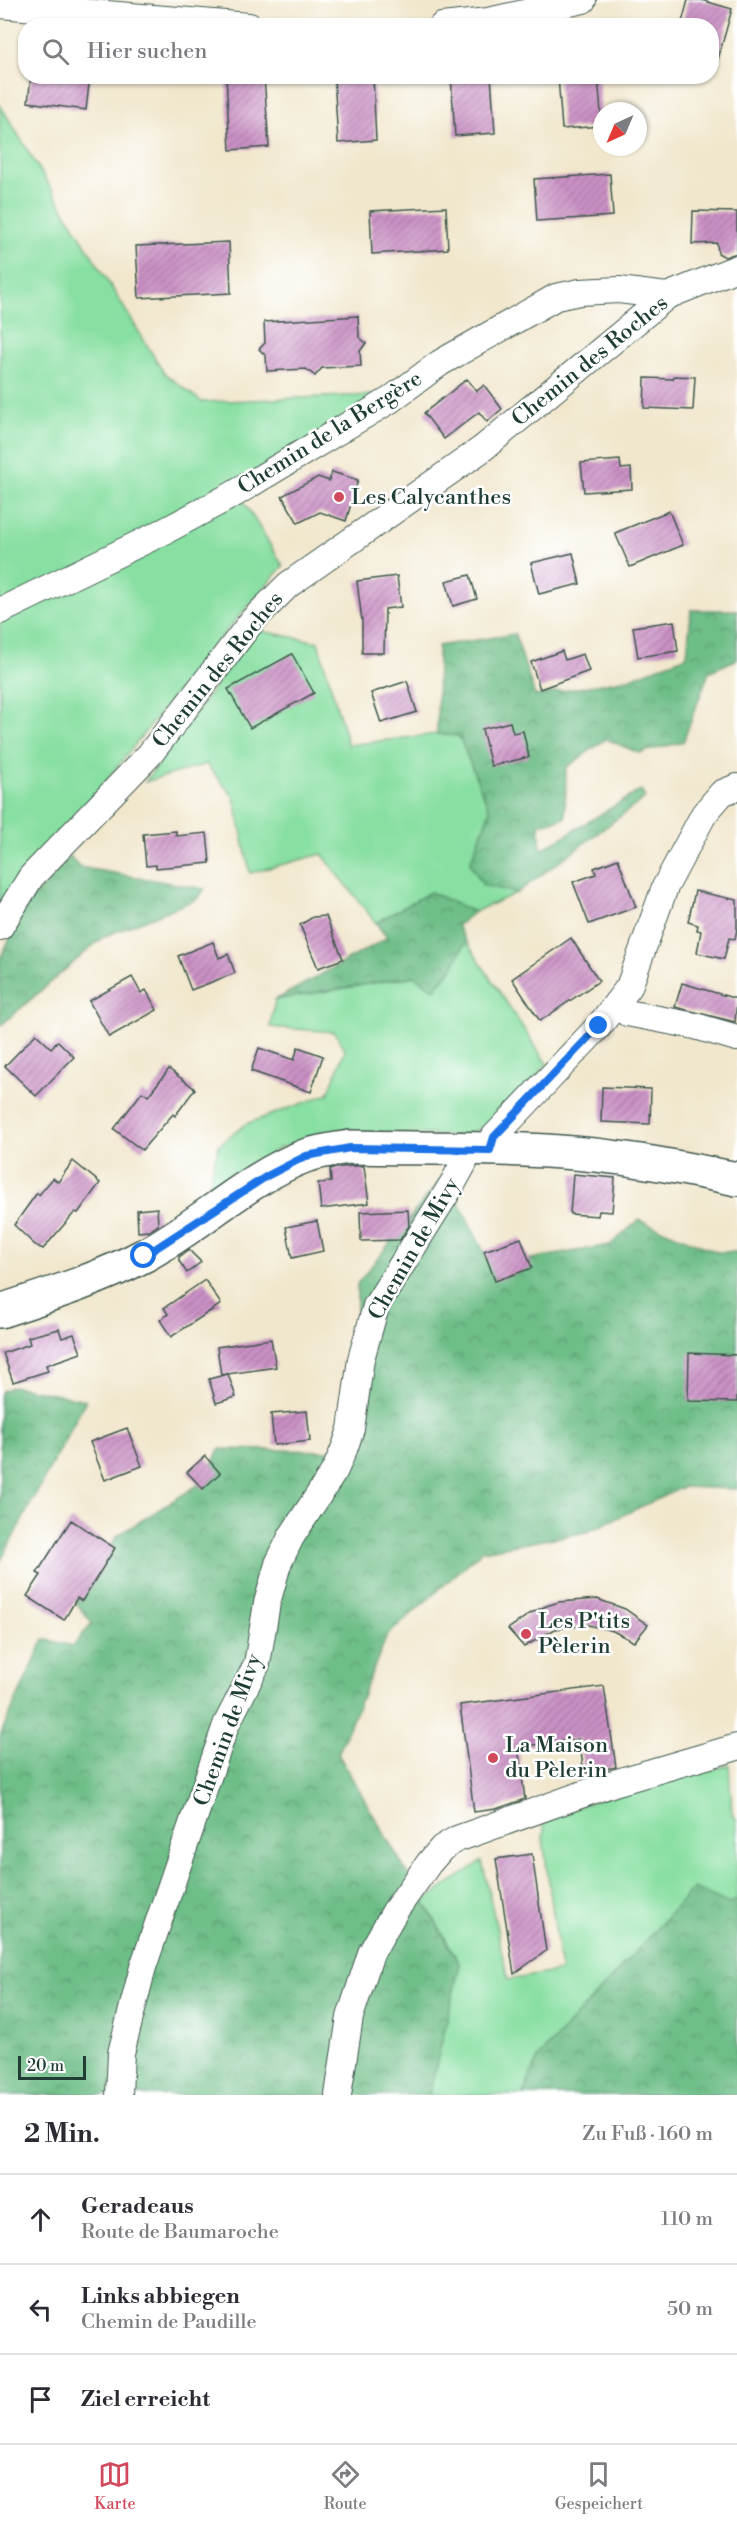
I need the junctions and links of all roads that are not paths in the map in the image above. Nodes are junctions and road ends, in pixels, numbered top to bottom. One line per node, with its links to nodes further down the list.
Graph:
1 (583, 0): 4 (street)
2 (0, 5): 3 (street)
3 (154, 18)
4 (502, 18)
5 (737, 268): 6 (street, Chemin des Roches)
6 (667, 296): 7 (street, Chemin de la Bergère); 9 (street, Chemin des Roches)
7 (0, 611)
8 (737, 787): 10 (street, Chemin de Mivy)
9 (0, 927)
10 (617, 1003): 11 (street); 12 (street, Chemin de Mivy)
11 (737, 1038)
12 (478, 1150): 13 (street); 14 (street); 16 (street, Chemin de Mivy)
13 (737, 1179)
14 (0, 1311)
15 (737, 1747): 17 (street)
16 (118, 2095)
17 (338, 2095)

